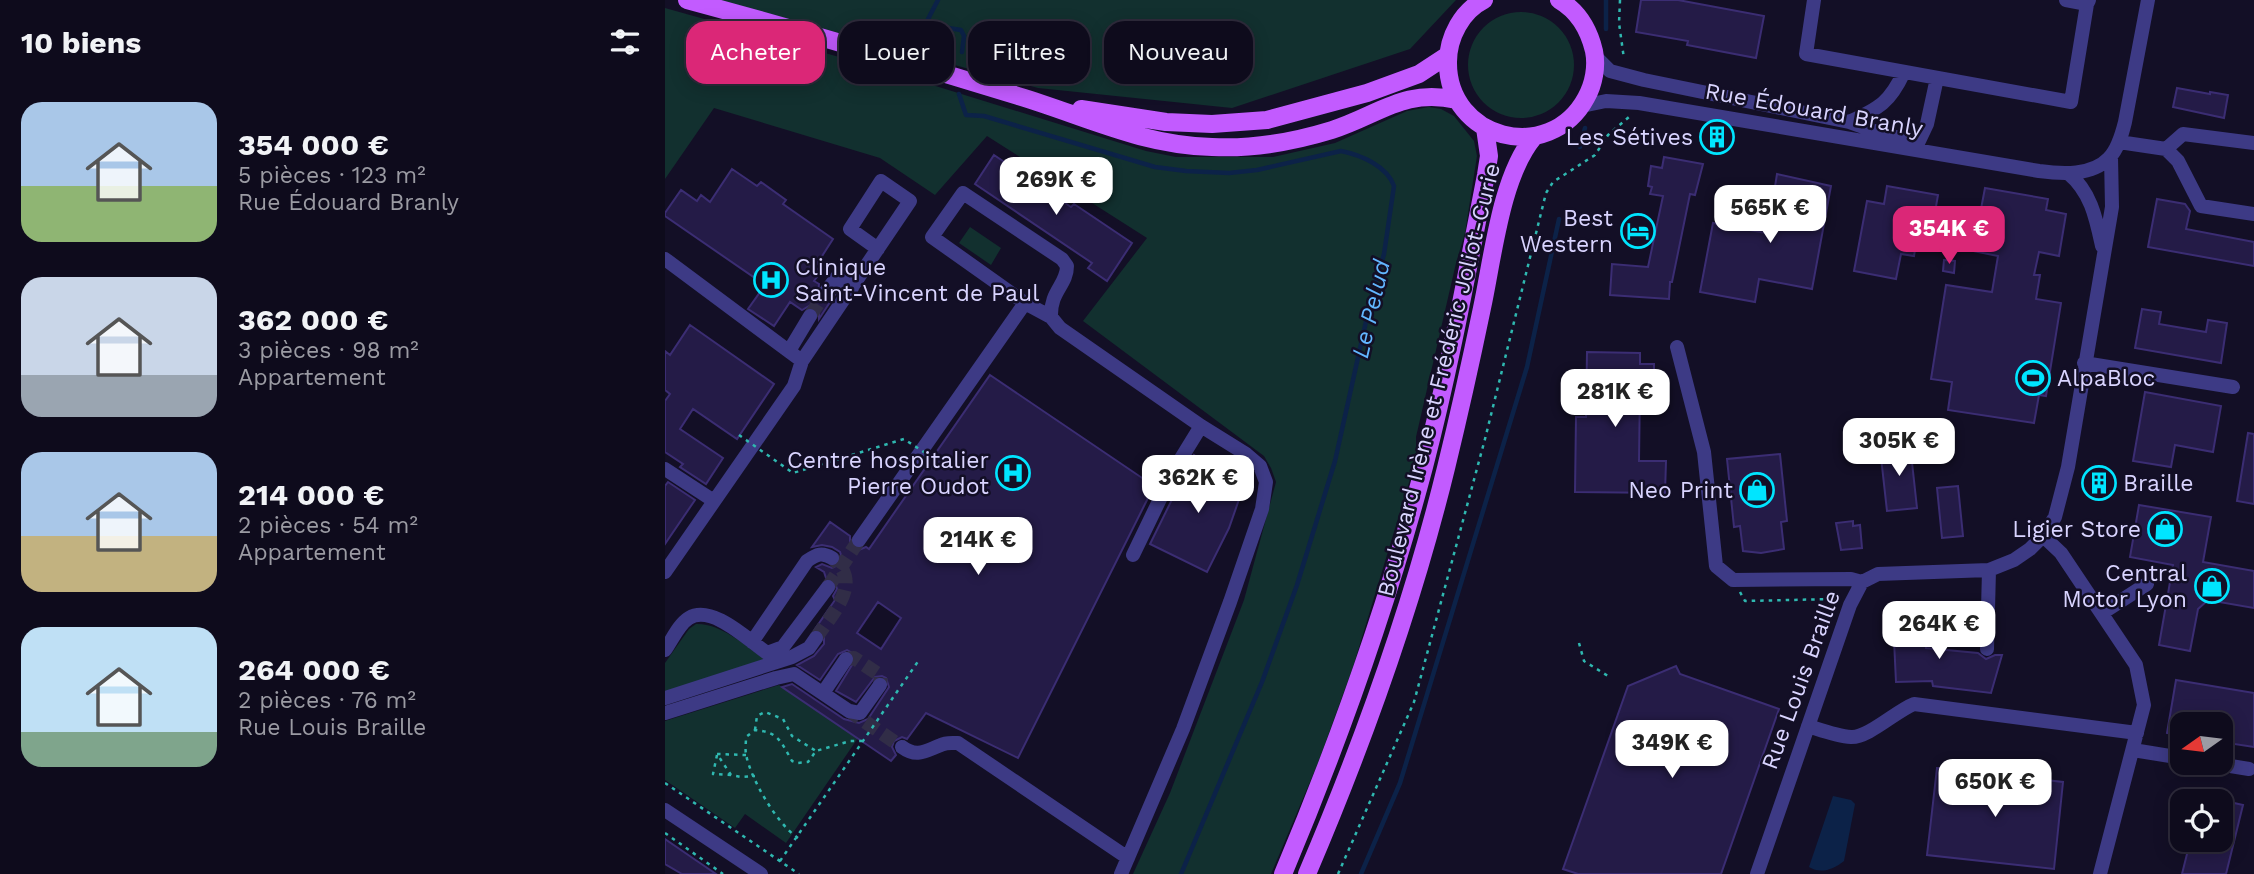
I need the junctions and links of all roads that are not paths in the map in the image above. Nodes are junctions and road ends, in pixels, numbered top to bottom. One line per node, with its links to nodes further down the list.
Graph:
1 (687, 0): 12 (main road)
2 (1484, 0): 8 (main road)
3 (1559, 0): 9 (main road)
4 (1814, 0): 10 (street)
5 (2066, 0): 7 (street)
6 (2148, 0): 19 (street)
7 (2088, 2): 11 (street)
8 (1448, 55): 12 (main road); 13 (main road)
9 (1595, 57): 14 (main road); 15 (street, Rue Édouard Branly)
10 (1904, 72): 11 (street); 15 (street)
11 (1937, 78): 20 (street)
12 (1033, 100): 13 (main road)
13 (1457, 100): 16 (main road)
14 (1582, 106): 17 (main road); 18 (street, Rue Édouard Branly)
15 (1849, 122): 20 (street, Rue Édouard Branly)
16 (1485, 128): 17 (main road); 73 (main road, Boulevard Irène et Frédéric Joliot-Curie)
17 (1534, 136): 74 (main road, Boulevard Irène et Frédéric Joliot-Curie)
18 (1832, 136): 20 (street); 24 (street, Rue Édouard Branly)
19 (2119, 142): 22 (street); 23 (street)
20 (1918, 143): 24 (street, Rue Édouard Branly)
21 (2254, 143): 22 (street)
22 (2166, 149): 26 (street)
23 (2111, 157): 25 (street, Rue Édouard Branly); 28 (street, Rue Louis Braille)
24 (2039, 171): 25 (street, Rue Édouard Branly)
25 (2069, 173): 28 (street, Rue Louis Braille)
26 (2254, 214)
27 (879, 248): 27 (street); 30 (street)
28 (2104, 257): 38 (street, Rue Louis Braille)
29 (665, 259): 36 (street)
30 (852, 288): 31 (street); 37 (street)
31 (827, 290)
32 (1025, 303): 34 (street); 34 (street); 44 (street)
33 (810, 316): 36 (street)
34 (1051, 317): 40 (street)
35 (1677, 347): 49 (street, Rue Louis Braille)
36 (789, 351): 37 (street)
37 (802, 361): 42 (street)
38 (2084, 363): 39 (street); 43 (street, Rue Louis Braille)
39 (2233, 387)
40 (1201, 426): 45 (street); 70 (street)
41 (665, 469): 42 (street)
42 (715, 501): 48 (street)
43 (2043, 536): 47 (street, Rue Louis Braille); 52 (street)
44 (859, 540)
45 (1133, 555)
46 (832, 558): 54 (street)
47 (1989, 570): 49 (street, Rue Louis Braille); 55 (street)
48 (665, 572)
49 (1863, 582): 62 (street, Rue Louis Braille)
50 (2147, 584): 52 (street)
51 (828, 587): 54 (street)
52 (2102, 613): 63 (street)
53 (816, 638): 60 (street)
54 (752, 642): 56 (street)
55 (1987, 649)
56 (665, 650)
57 (846, 659): 59 (street)
58 (880, 685): 59 (street)
59 (823, 693): 61 (street)
60 (665, 698)
61 (665, 713)
62 (1808, 726): 63 (street); 75 (street, Rue Louis Braille)
63 (2137, 733): 65 (street)
64 (902, 747): 70 (street)
65 (2133, 750): 66 (street); 76 (street)
66 (2170, 756)
67 (2233, 766): 68 (street)
68 (2249, 769)
69 (665, 810): 71 (street)
70 (1128, 858): 72 (street)
71 (761, 874)
72 (1121, 874)
73 (1283, 874)
74 (1307, 874)
75 (1757, 874)
76 (2100, 874)

